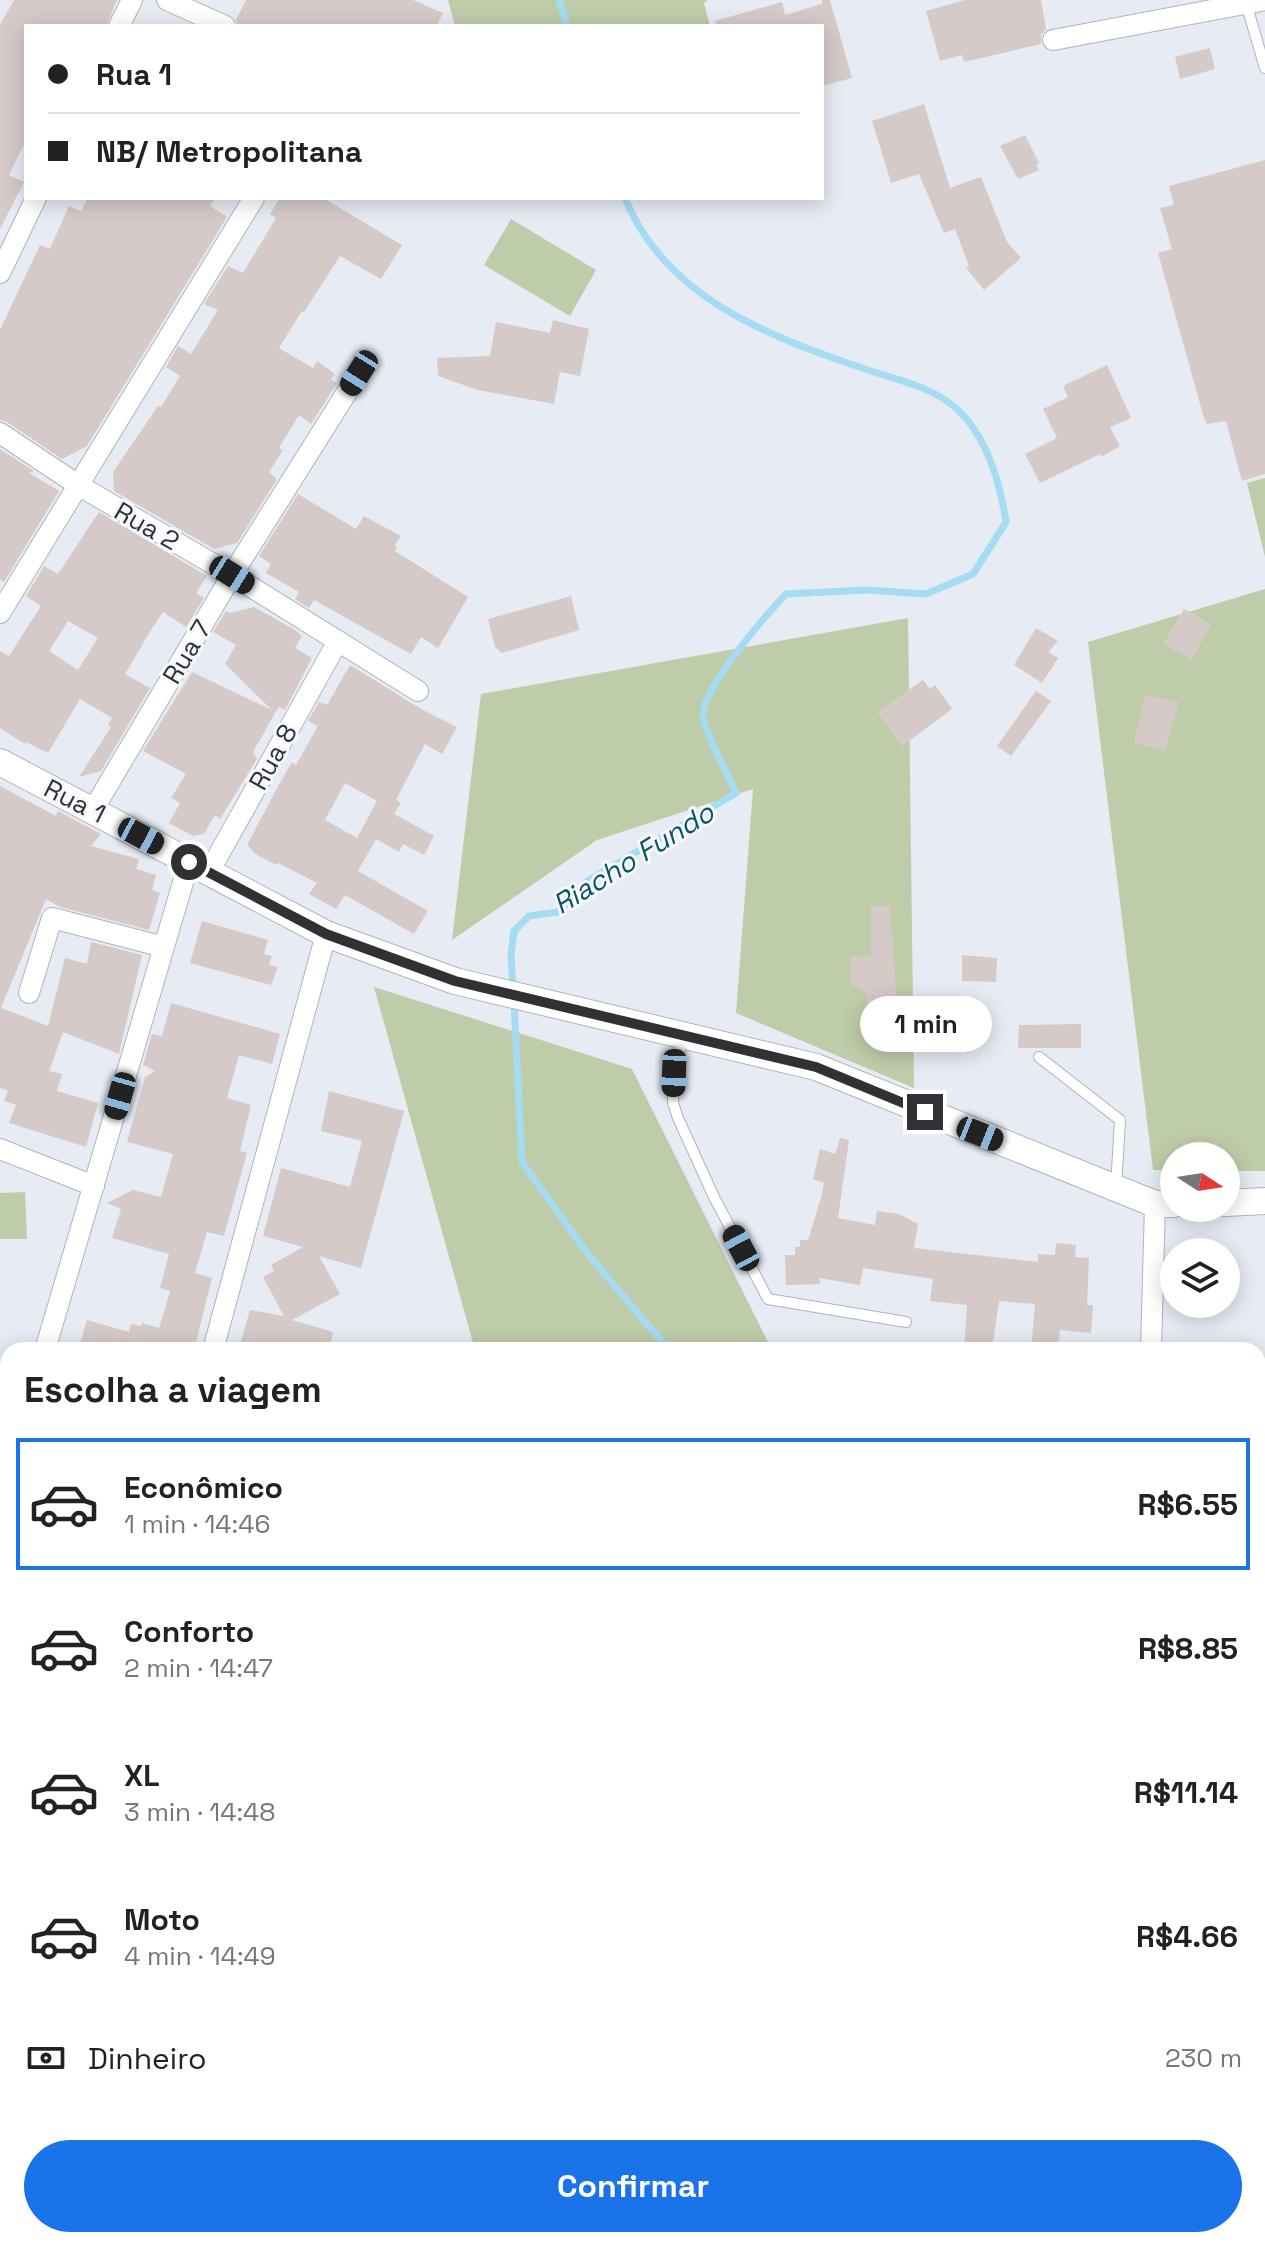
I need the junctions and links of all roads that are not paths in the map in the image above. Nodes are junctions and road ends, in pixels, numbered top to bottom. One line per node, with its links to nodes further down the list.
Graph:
1 (132, 0): 4 (street)
2 (167, 0): 5 (street)
3 (1256, 2): 6 (street); 7 (lane)
4 (120, 24)
5 (221, 24)
6 (1053, 40)
7 (1265, 68)
8 (35, 200): 10 (street)
9 (253, 200): 13 (street)
10 (0, 273)
11 (359, 373): 14 (street, Rua 7)
12 (0, 433): 13 (street, Rua 2)
13 (78, 485): 14 (street, Rua 2); 15 (street)
14 (232, 575): 16 (street, Rua 2); 19 (street, Rua 7)
15 (0, 613)
16 (338, 641): 17 (street, Rua 2); 20 (street, Rua 8)
17 (418, 691)
18 (0, 762): 19 (street, Rua 1)
19 (93, 810): 20 (street, Rua 1)
20 (199, 867): 21 (street, Rua 1); 22 (street, Rua 8)
21 (326, 934): 24 (street, Rua 1); 35 (street)
22 (164, 947): 23 (street); 27 (street, Rua 8)
23 (29, 993)
24 (683, 1035): 28 (street, Rua 1); 33 (lane)
25 (1039, 1057): 28 (lane)
26 (0, 1149): 27 (street)
27 (94, 1186): 34 (street, Rua 8)
28 (1116, 1189): 31 (street, Rua 1)
29 (1265, 1201): 30 (street)
30 (1240, 1202)
31 (1160, 1203)
32 (1162, 1222): 36 (street)
33 (906, 1322)
34 (47, 1342)
35 (215, 1342)
36 (1152, 1342)

